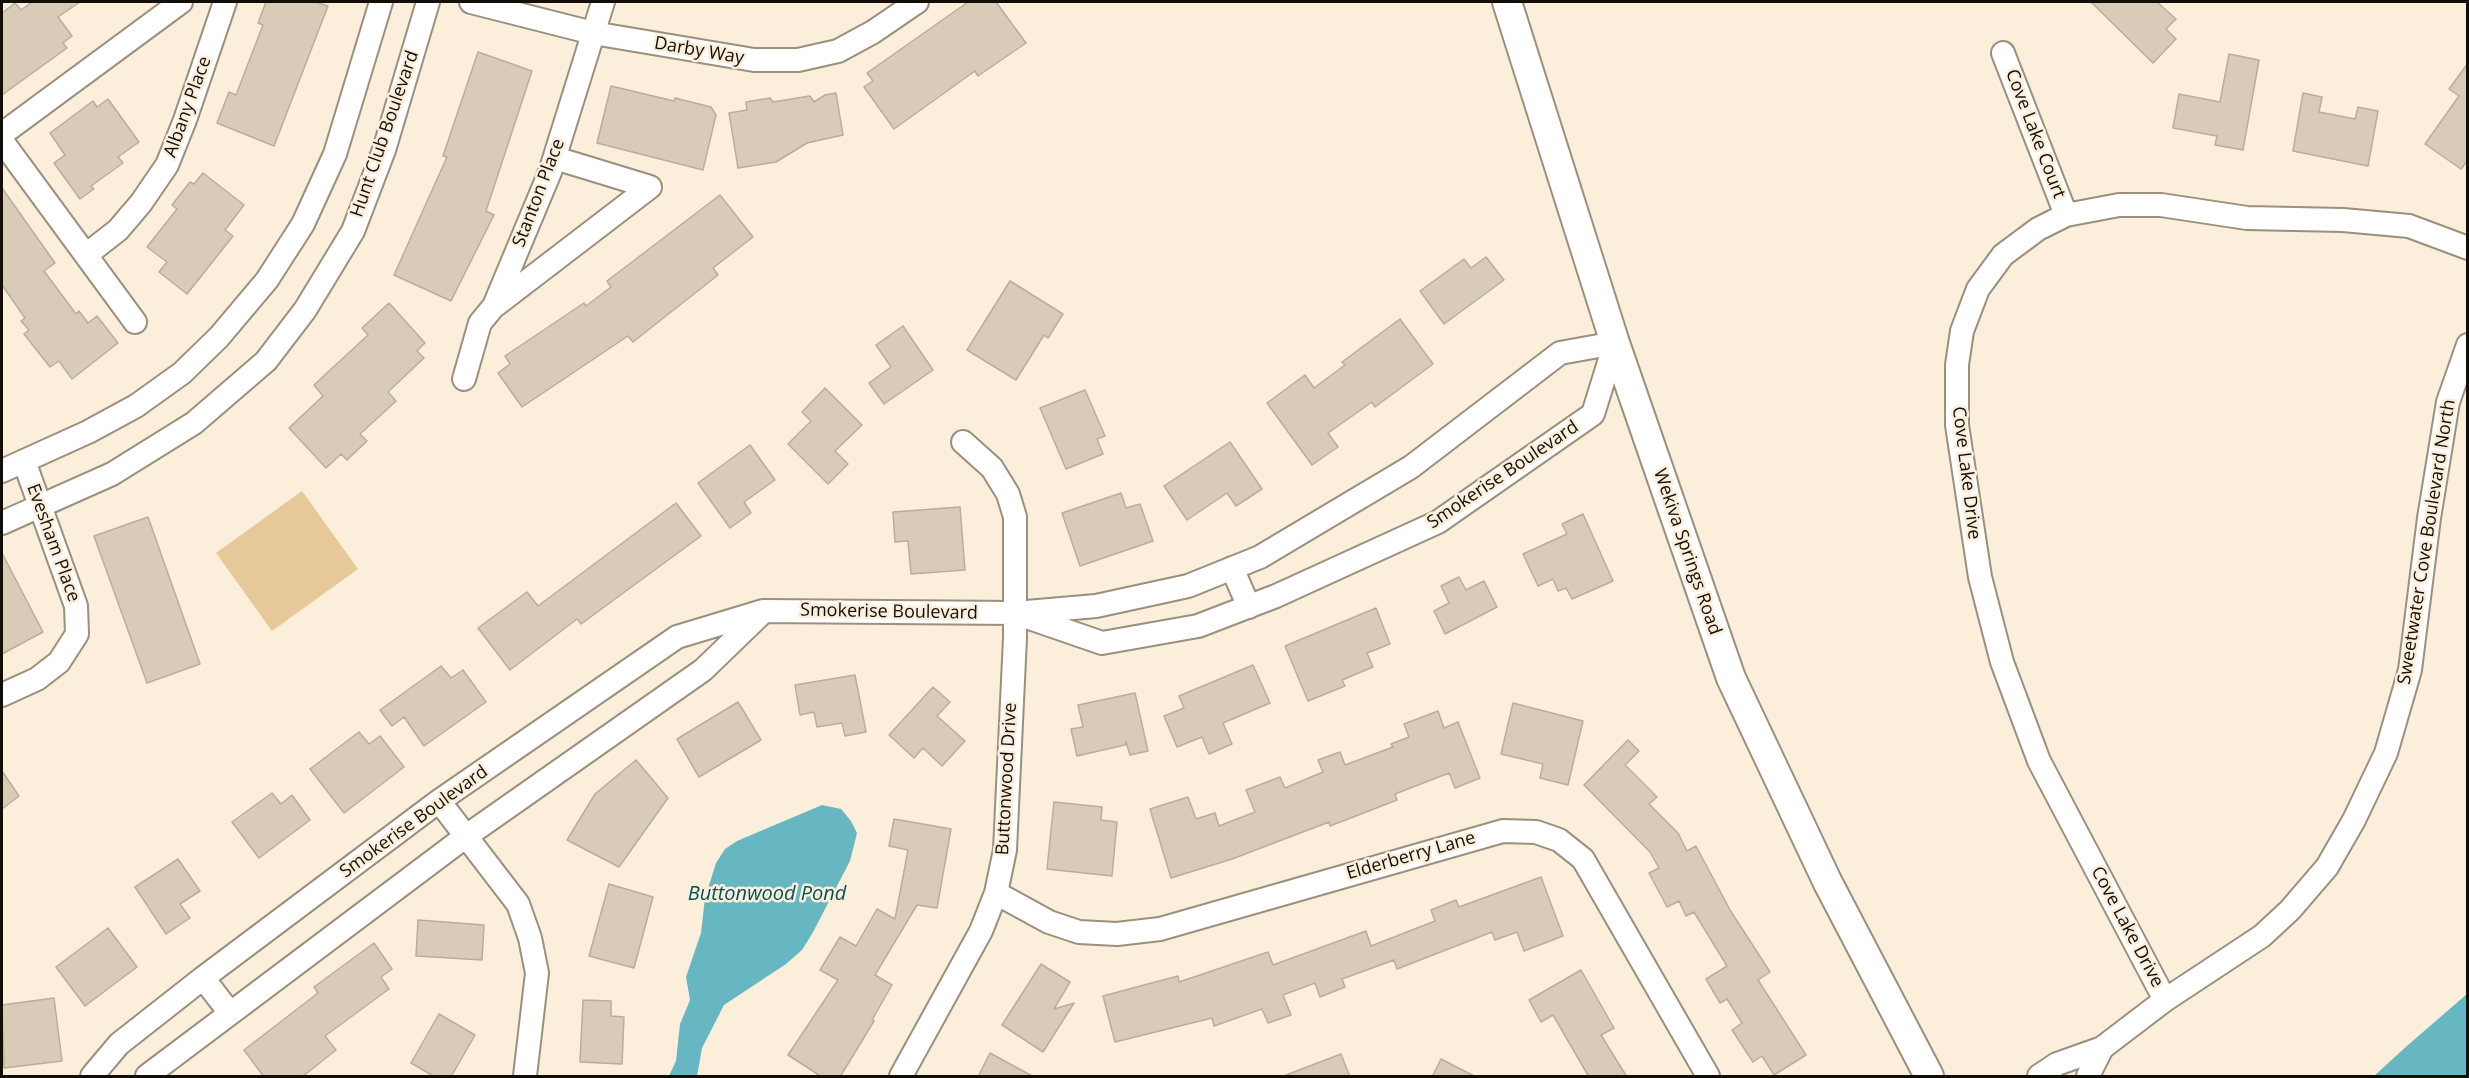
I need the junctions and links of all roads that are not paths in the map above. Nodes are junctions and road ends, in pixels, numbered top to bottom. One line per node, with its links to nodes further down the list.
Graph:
1 (181, 2): 11 (street)
2 (225, 2): 16 (street, Albany Place)
3 (381, 2): 23 (street)
4 (428, 2): 25 (street, Hunt Club Boulevard)
5 (471, 2): 9 (street, Darby Way)
6 (603, 2): 9 (street, Stanton Place)
7 (917, 2): 9 (street, Darby Way)
8 (1507, 2): 19 (main road, Wekiva Springs Road)
9 (593, 33): 13 (street, Stanton Place)
10 (2003, 53): 14 (street, Cove Lake Court)
11 (2, 134)
12 (2, 141): 16 (street)
13 (555, 158): 17 (street, Stanton Place); 17 (street)
14 (2066, 215): 15 (street, Cove Lake Drive); 36 (street, Cove Lake Drive)
15 (2468, 248)
16 (86, 255): 18 (street)
17 (494, 306): 21 (street, Stanton Place)
18 (135, 322)
19 (1615, 343): 27 (street, Smokerise Boulevard); 28 (street, Smokerise Boulevard); 44 (main road, Wekiva Springs Road)
20 (2468, 345): 36 (street, Sweetwater Cove Boulevard North)
21 (464, 379)
22 (963, 442): 30 (street, Buttonwood Drive)
23 (24, 461): 24 (street); 25 (street, Evesham Place)
24 (2, 471)
25 (39, 507): 26 (street, Hunt Club Boulevard); 31 (street, Evesham Place)
26 (2, 523)
27 (1232, 568): 28 (street); 30 (street, Smokerise Boulevard)
28 (1249, 607): 30 (street, Smokerise Boulevard)
29 (764, 611): 30 (street, Smokerise Boulevard); 32 (street, Smokerise Boulevard); 33 (street)
30 (1015, 613): 34 (street, Buttonwood Drive)
31 (2, 695)
32 (440, 801): 33 (street); 35 (street, Smokerise Boulevard)
33 (465, 837): 37 (street); 41 (street)
34 (996, 893): 42 (street, Buttonwood Drive); 43 (street, Elderberry Lane)
35 (203, 978): 37 (street); 39 (street, Smokerise Boulevard)
36 (2165, 1000): 38 (street, Sweetwater Cove Boulevard North)
37 (230, 1013): 40 (street)
38 (2102, 1048): 45 (street, Sweetwater Cove Boulevard North); 46 (street, Sweetwater Cove Boulevard North)
39 (92, 1077)
40 (147, 1077)
41 (525, 1077)
42 (901, 1077)
43 (1708, 1077)
44 (1929, 1077)
45 (2039, 1077)
46 (2088, 1077)

